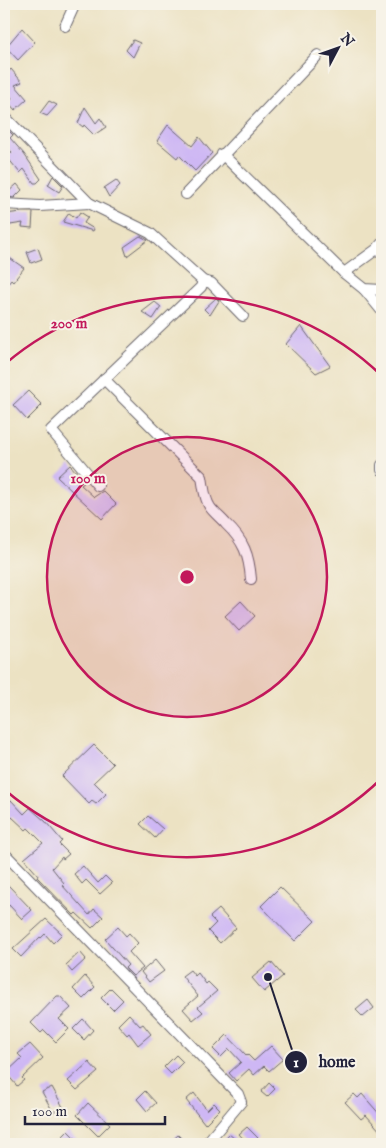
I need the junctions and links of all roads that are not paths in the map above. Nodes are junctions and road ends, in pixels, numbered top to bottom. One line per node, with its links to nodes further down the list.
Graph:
1 (75, 4): 2 (street)
2 (65, 26)
3 (318, 55): 5 (street)
4 (4, 116): 7 (street)
5 (222, 154): 6 (street); 10 (street)
6 (186, 194)
7 (89, 203): 8 (street); 11 (street)
8 (4, 204)
9 (382, 243): 10 (street)
10 (344, 273): 12 (street)
11 (203, 281): 15 (street); 16 (street)
12 (364, 289): 13 (street); 14 (street)
13 (382, 290)
14 (382, 311)
15 (243, 316)
16 (104, 379): 19 (street); 20 (street)
17 (382, 465): 18 (street)
18 (382, 470)
19 (98, 486)
20 (251, 579)
21 (4, 852): 22 (street)
22 (206, 1144)

